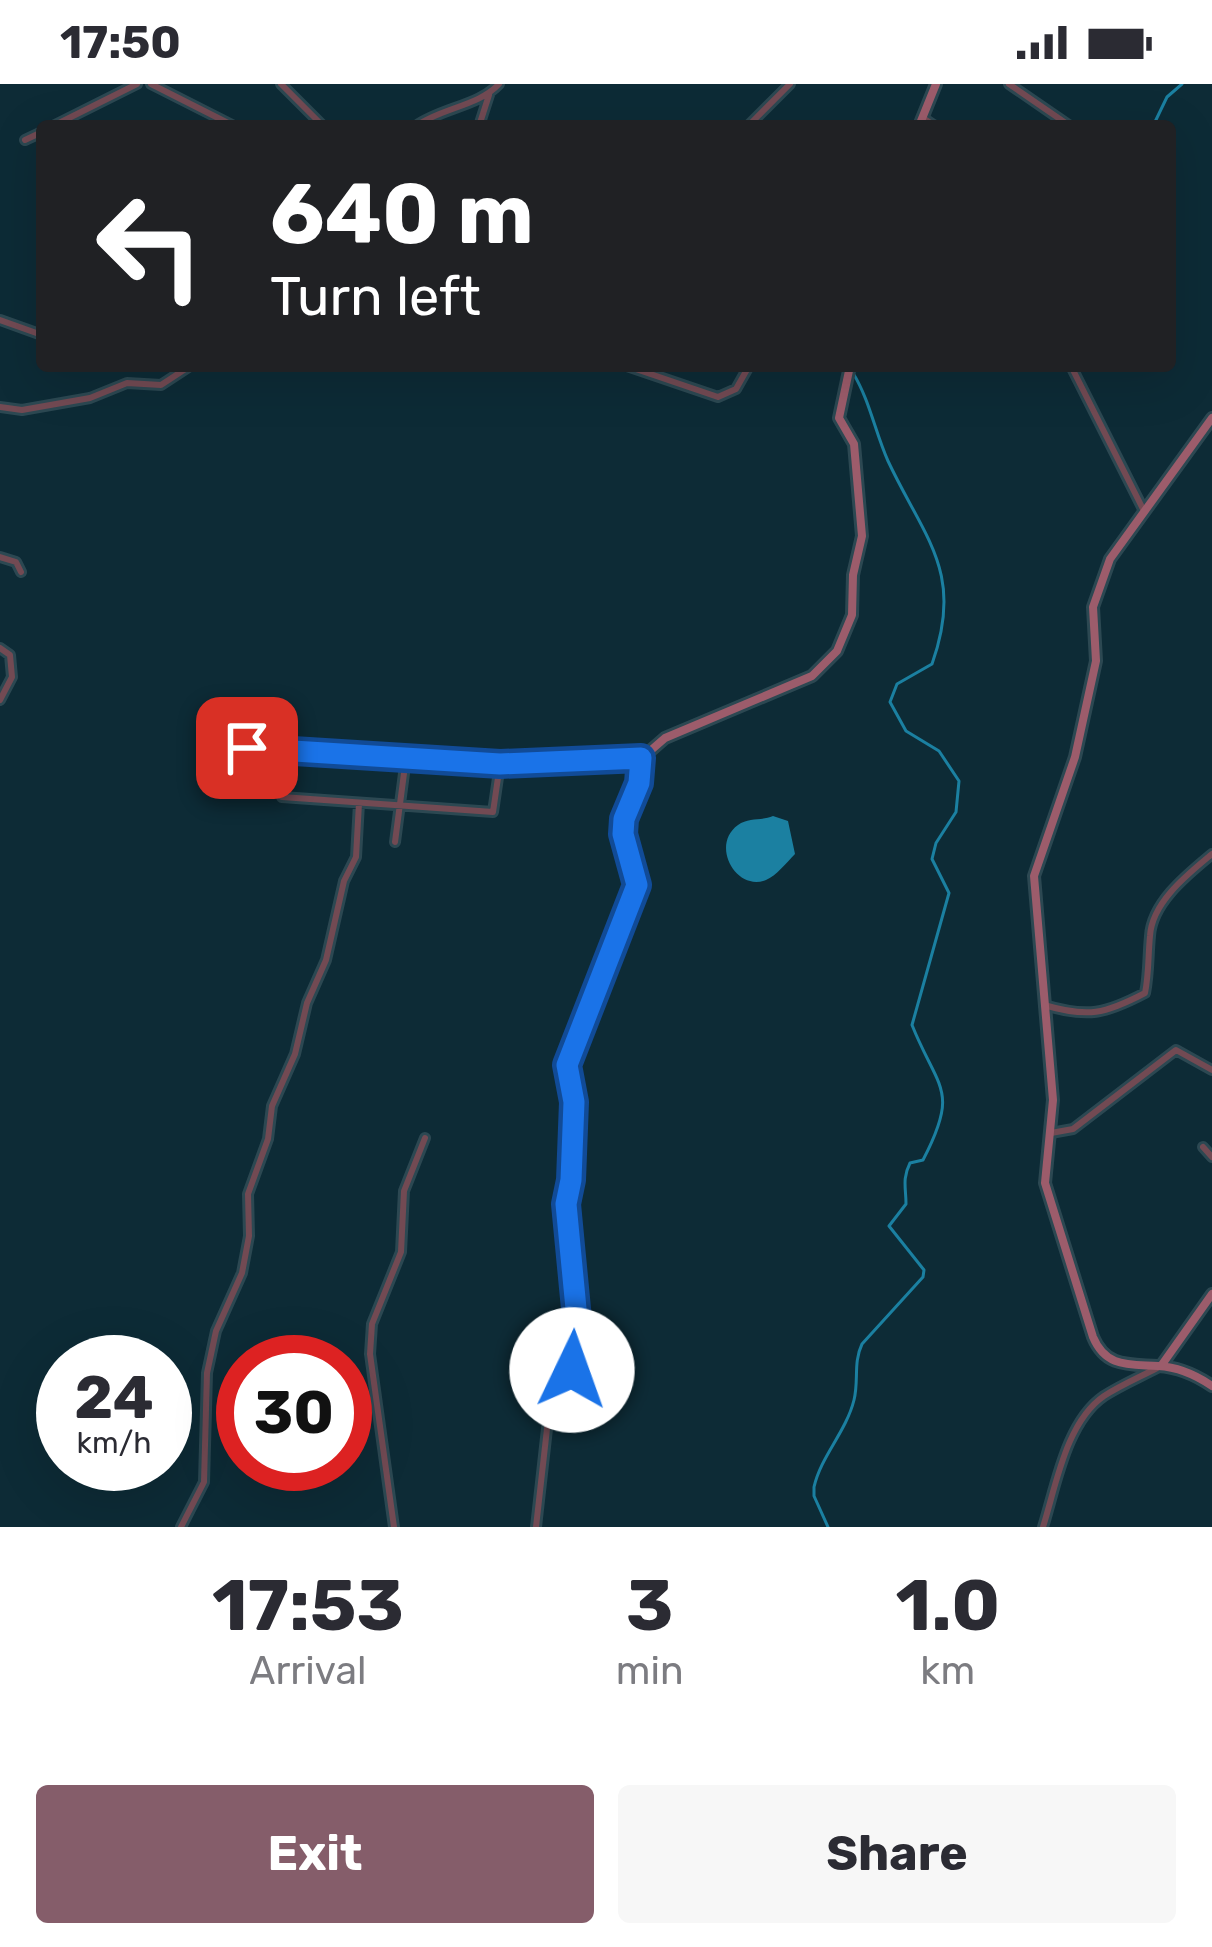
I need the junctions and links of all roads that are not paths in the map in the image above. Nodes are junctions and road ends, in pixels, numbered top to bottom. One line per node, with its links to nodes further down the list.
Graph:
1 (137, 84): 9 (street)
2 (151, 84): 10 (street)
3 (281, 84): 11 (street)
4 (499, 84): 8 (street)
5 (790, 84): 14 (street)
6 (935, 84): 15 (main road)
7 (1009, 84): 16 (street)
8 (489, 95): 12 (street); 13 (street)
9 (65, 120)
10 (222, 120)
11 (317, 120)
12 (424, 120)
13 (481, 120)
14 (754, 120)
15 (922, 120)
16 (1061, 120)
17 (36, 134): 18 (street)
18 (25, 140)
19 (0, 320): 20 (street)
20 (36, 332)
21 (181, 372): 26 (street)
22 (645, 372): 23 (street)
23 (745, 372)
24 (849, 372): 35 (main road)
25 (1074, 372): 28 (street)
26 (0, 407)
27 (1212, 418): 28 (main road)
28 (1144, 511): 42 (main road)
29 (0, 557): 30 (street)
30 (21, 572)
31 (0, 648): 32 (street)
32 (0, 700)
33 (247, 748): 34 (main road)
34 (406, 758): 36 (main road); 39 (street)
35 (641, 758): 36 (main road); 53 (street)
36 (500, 764): 39 (street)
37 (282, 797): 38 (street)
38 (359, 803): 39 (street); 51 (street)
39 (400, 805): 40 (street)
40 (395, 842)
41 (1212, 854): 42 (street)
42 (1044, 1005): 44 (main road)
43 (1212, 1070): 44 (street)
44 (1051, 1133): 49 (main road)
45 (424, 1138): 52 (street)
46 (1203, 1147): 47 (street)
47 (1212, 1157)
48 (1212, 1294): 49 (main road)
49 (1161, 1366): 50 (main road); 54 (street)
50 (1212, 1386)
51 (182, 1527)
52 (394, 1527)
53 (536, 1527)
54 (1043, 1527)

